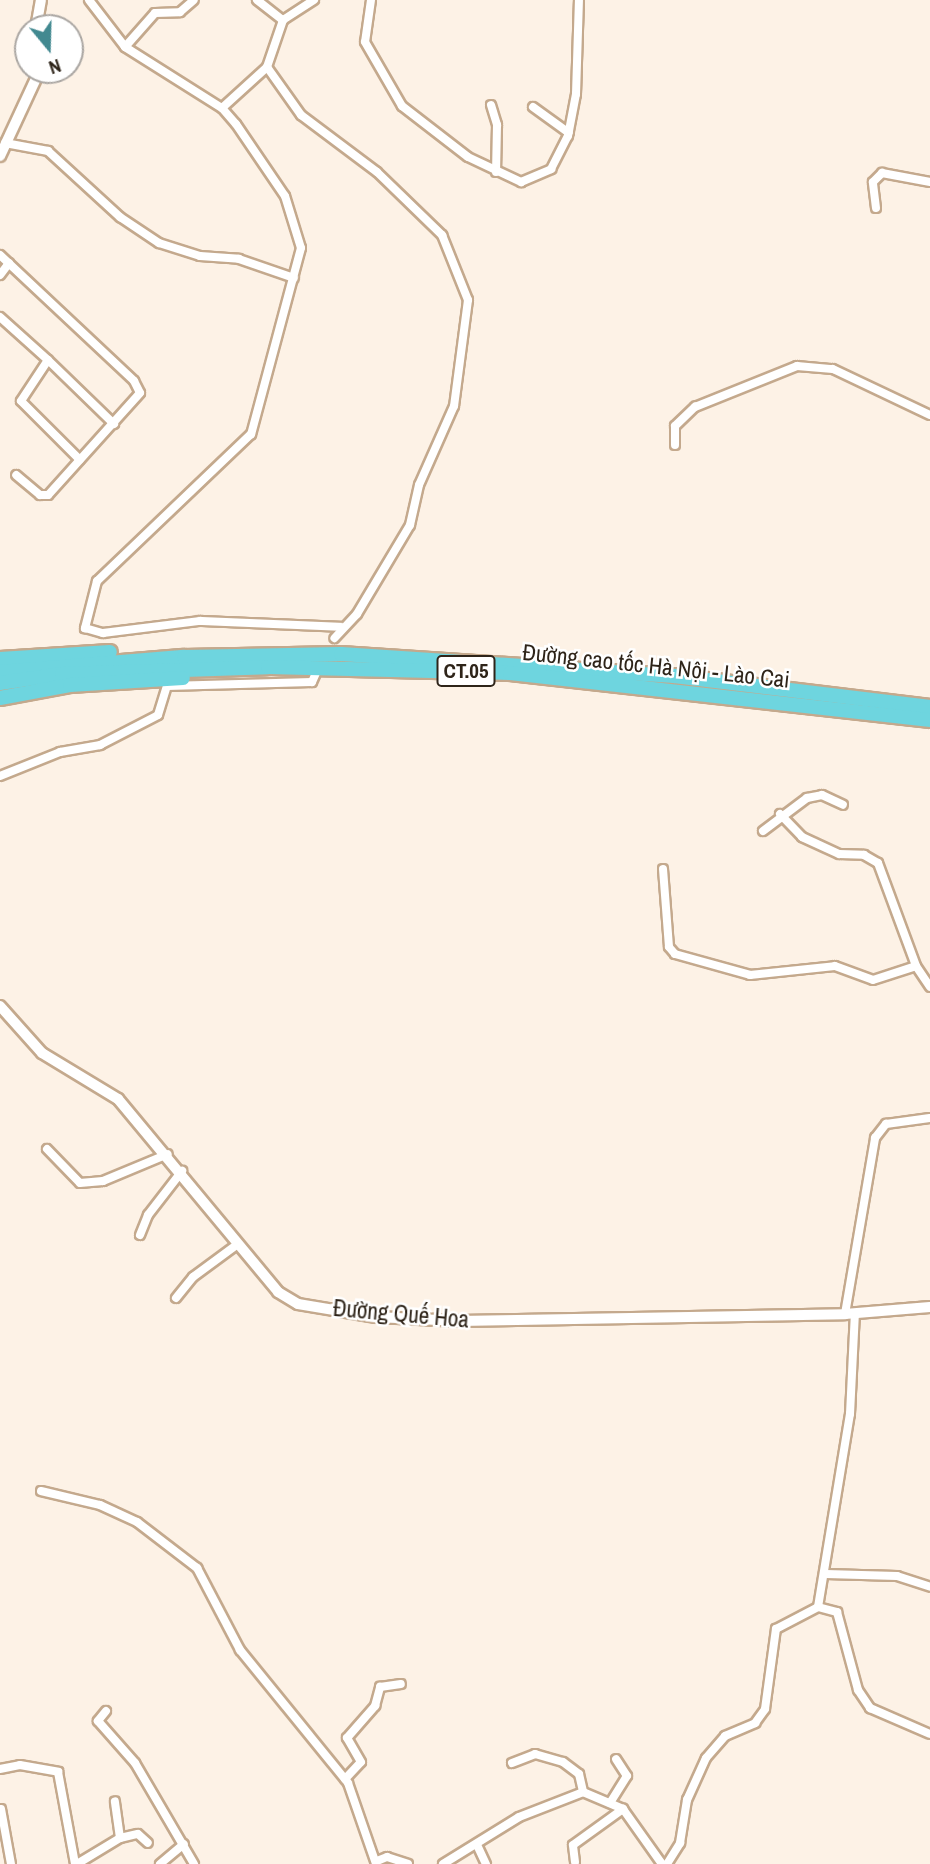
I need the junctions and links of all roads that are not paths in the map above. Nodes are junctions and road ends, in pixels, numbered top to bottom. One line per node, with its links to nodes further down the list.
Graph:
1 (89, 0): 8 (street)
2 (194, 0): 8 (street)
3 (257, 0): 7 (street)
4 (314, 0): 7 (street)
5 (371, 0): 17 (street)
6 (579, 0): 14 (street)
7 (283, 20): 9 (street)
8 (125, 47): 13 (street)
9 (267, 67): 13 (street); 31 (street)
10 (33, 84): 15 (street)
11 (491, 105): 17 (street)
12 (533, 107): 14 (street)
13 (222, 108): 23 (street)
14 (569, 133): 17 (street)
15 (5, 143): 16 (street); 23 (street)
16 (0, 156)
17 (496, 172)
18 (930, 181): 19 (street)
19 (876, 208)
20 (0, 255): 21 (street)
21 (9, 263): 22 (street); 27 (street)
22 (0, 275)
23 (294, 278): 31 (street)
24 (0, 317): 25 (street)
25 (48, 360): 27 (street); 29 (street)
26 (930, 415): 28 (street)
27 (114, 424): 29 (street)
28 (676, 445)
29 (80, 460): 30 (street)
30 (16, 475)
31 (341, 627): 32 (street)
32 (335, 638)
33 (184, 657): 34 (highway); 37 (highway, Đường cao tốc Hà Nội - Lào Cai / CT.05); 40 (highway, Đường cao tốc Hà Nội - Lào Cai / CT.05)
34 (0, 659)
35 (320, 666): 42 (street)
36 (268, 667): 38 (highway, Đường cao tốc Hà Nội - Lào Cai / CT.05); 39 (highway); 41 (highway, Đường cao tốc Hà Nội - Lào Cai / CT.05)
37 (0, 671)
38 (0, 683)
39 (0, 698)
40 (930, 707)
41 (930, 720)
42 (0, 776)
43 (843, 804): 44 (street)
44 (780, 814): 45 (street); 47 (street)
45 (763, 831)
46 (663, 869): 47 (street)
47 (916, 966): 48 (street)
48 (930, 987)
49 (0, 1006): 52 (street, Đường Quế Hoa)
50 (930, 1118): 58 (street)
51 (47, 1149): 52 (street)
52 (168, 1154): 53 (street, Đường Quế Hoa)
53 (182, 1171): 54 (street); 55 (street, Đường Quế Hoa)
54 (140, 1235)
55 (238, 1244): 56 (street); 58 (street, Đường Quế Hoa)
56 (176, 1298)
57 (930, 1307): 58 (street, Đường Quế Hoa)
58 (850, 1314): 60 (street)
59 (41, 1491): 69 (street)
60 (826, 1574): 61 (street); 62 (street)
61 (930, 1587)
62 (818, 1607): 65 (street); 88 (street)
63 (401, 1684): 69 (street)
64 (106, 1711): 77 (street)
65 (930, 1734)
66 (616, 1759): 72 (street)
67 (512, 1763): 70 (street)
68 (0, 1769): 82 (street)
69 (345, 1779): 80 (street)
70 (583, 1793): 72 (street); 78 (street)
71 (115, 1801): 75 (street)
72 (610, 1803): 74 (street)
73 (1, 1809): 81 (street)
74 (623, 1809): 79 (street); 88 (street)
75 (120, 1838): 76 (street); 82 (street)
76 (148, 1843)
77 (184, 1844): 83 (street); 84 (street)
78 (478, 1847): 86 (street); 87 (street)
79 (575, 1862)
80 (377, 1863): 85 (street)
81 (11, 1864)
82 (76, 1864)
83 (160, 1864)
84 (194, 1864)
85 (408, 1864)
86 (443, 1864)
87 (486, 1864)
88 (665, 1864)

